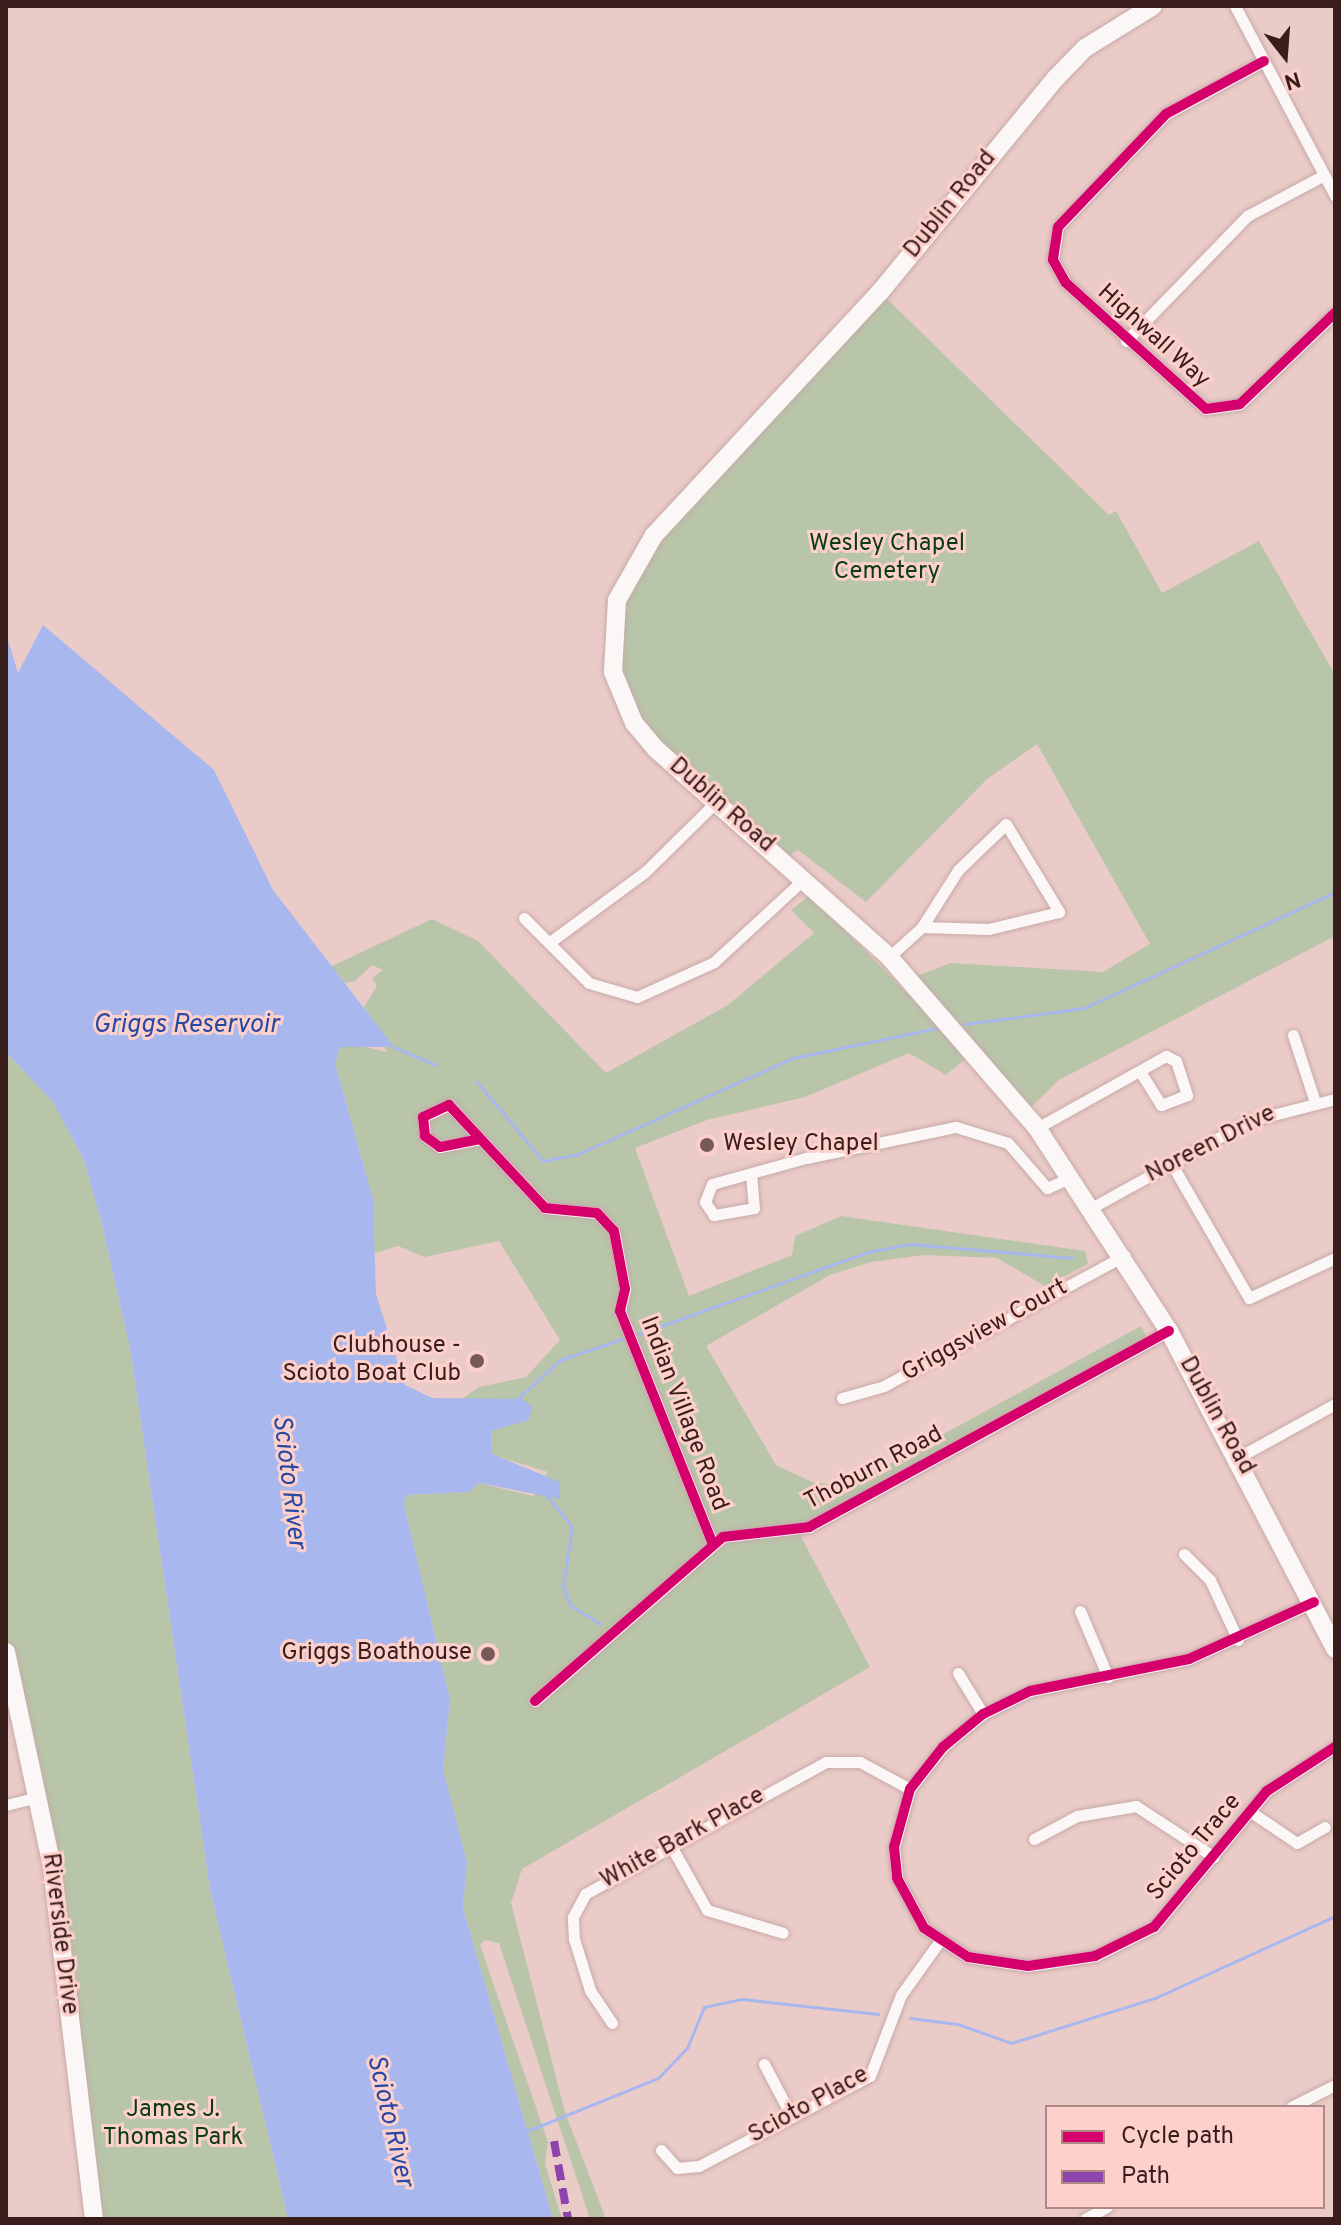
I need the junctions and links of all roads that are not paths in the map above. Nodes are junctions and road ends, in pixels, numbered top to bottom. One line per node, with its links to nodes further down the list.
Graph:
1 (1153, 6): 8 (main road, Dublin Road)
2 (1235, 6): 3 (street)
3 (1264, 61): 4 (street); 7 (street, Highwall Way)
4 (1324, 175): 5 (street); 7 (street)
5 (1335, 196)
6 (1335, 313): 7 (street, Highwall Way)
7 (1126, 341)
8 (716, 802): 9 (main road, Dublin Road); 12 (street)
9 (804, 879): 12 (street); 13 (main road, Dublin Road)
10 (524, 918): 12 (street)
11 (922, 927): 11 (street); 13 (street)
12 (550, 942)
13 (889, 957): 18 (main road, Dublin Road)
14 (1293, 1035): 17 (street)
15 (1140, 1071): 15 (street); 18 (street)
16 (1335, 1099): 17 (street, Noreen Drive)
17 (1315, 1102): 20 (street, Noreen Drive)
18 (1037, 1128): 22 (main road, Dublin Road)
19 (480, 1139): 19 (street, Indian Village Road); 30 (street, Indian Village Road)
20 (1171, 1163): 23 (street, Noreen Drive); 25 (street)
21 (751, 1174): 21 (street); 22 (street)
22 (1072, 1177): 23 (main road, Dublin Road)
23 (1093, 1207): 24 (main road, Dublin Road)
24 (1125, 1255): 26 (main road, Dublin Road); 27 (street, Griggsview Court)
25 (1335, 1258)
26 (1169, 1331): 29 (main road, Dublin Road); 30 (street, Thoburn Road)
27 (842, 1398)
28 (1335, 1404): 29 (street)
29 (1239, 1457): 32 (main road, Dublin Road)
30 (713, 1545): 39 (street, Thoburn Road)
31 (1184, 1554): 34 (street)
32 (1314, 1602): 34 (street); 35 (main road, Dublin Road)
33 (1080, 1611): 38 (street)
34 (1238, 1640): 38 (street)
35 (1335, 1649)
36 (6, 1652): 43 (main road, Riverside Drive)
37 (958, 1673): 40 (street)
38 (1108, 1677): 40 (street)
39 (535, 1701)
40 (983, 1714): 42 (street)
41 (1335, 1747): 45 (street, Scioto Trace)
42 (910, 1789): 48 (street, White Bark Place); 51 (street)
43 (39, 1797): 44 (street); 59 (main road, Riverside Drive)
44 (6, 1805)
45 (1251, 1812): 46 (street); 49 (street, Scioto Trace)
46 (1325, 1827)
47 (1034, 1839): 49 (street)
48 (671, 1846): 50 (street); 52 (street, White Bark Place)
49 (1214, 1857): 51 (street, Scioto Trace)
50 (783, 1933)
51 (939, 1942): 56 (street, Scioto Place)
52 (612, 2023)
53 (764, 2064): 56 (street)
54 (1335, 2085): 55 (street)
55 (1295, 2105)
56 (792, 2117): 57 (street, Scioto Place)
57 (661, 2150)
58 (1103, 2209): 60 (street)
59 (94, 2219)
60 (1085, 2219)

